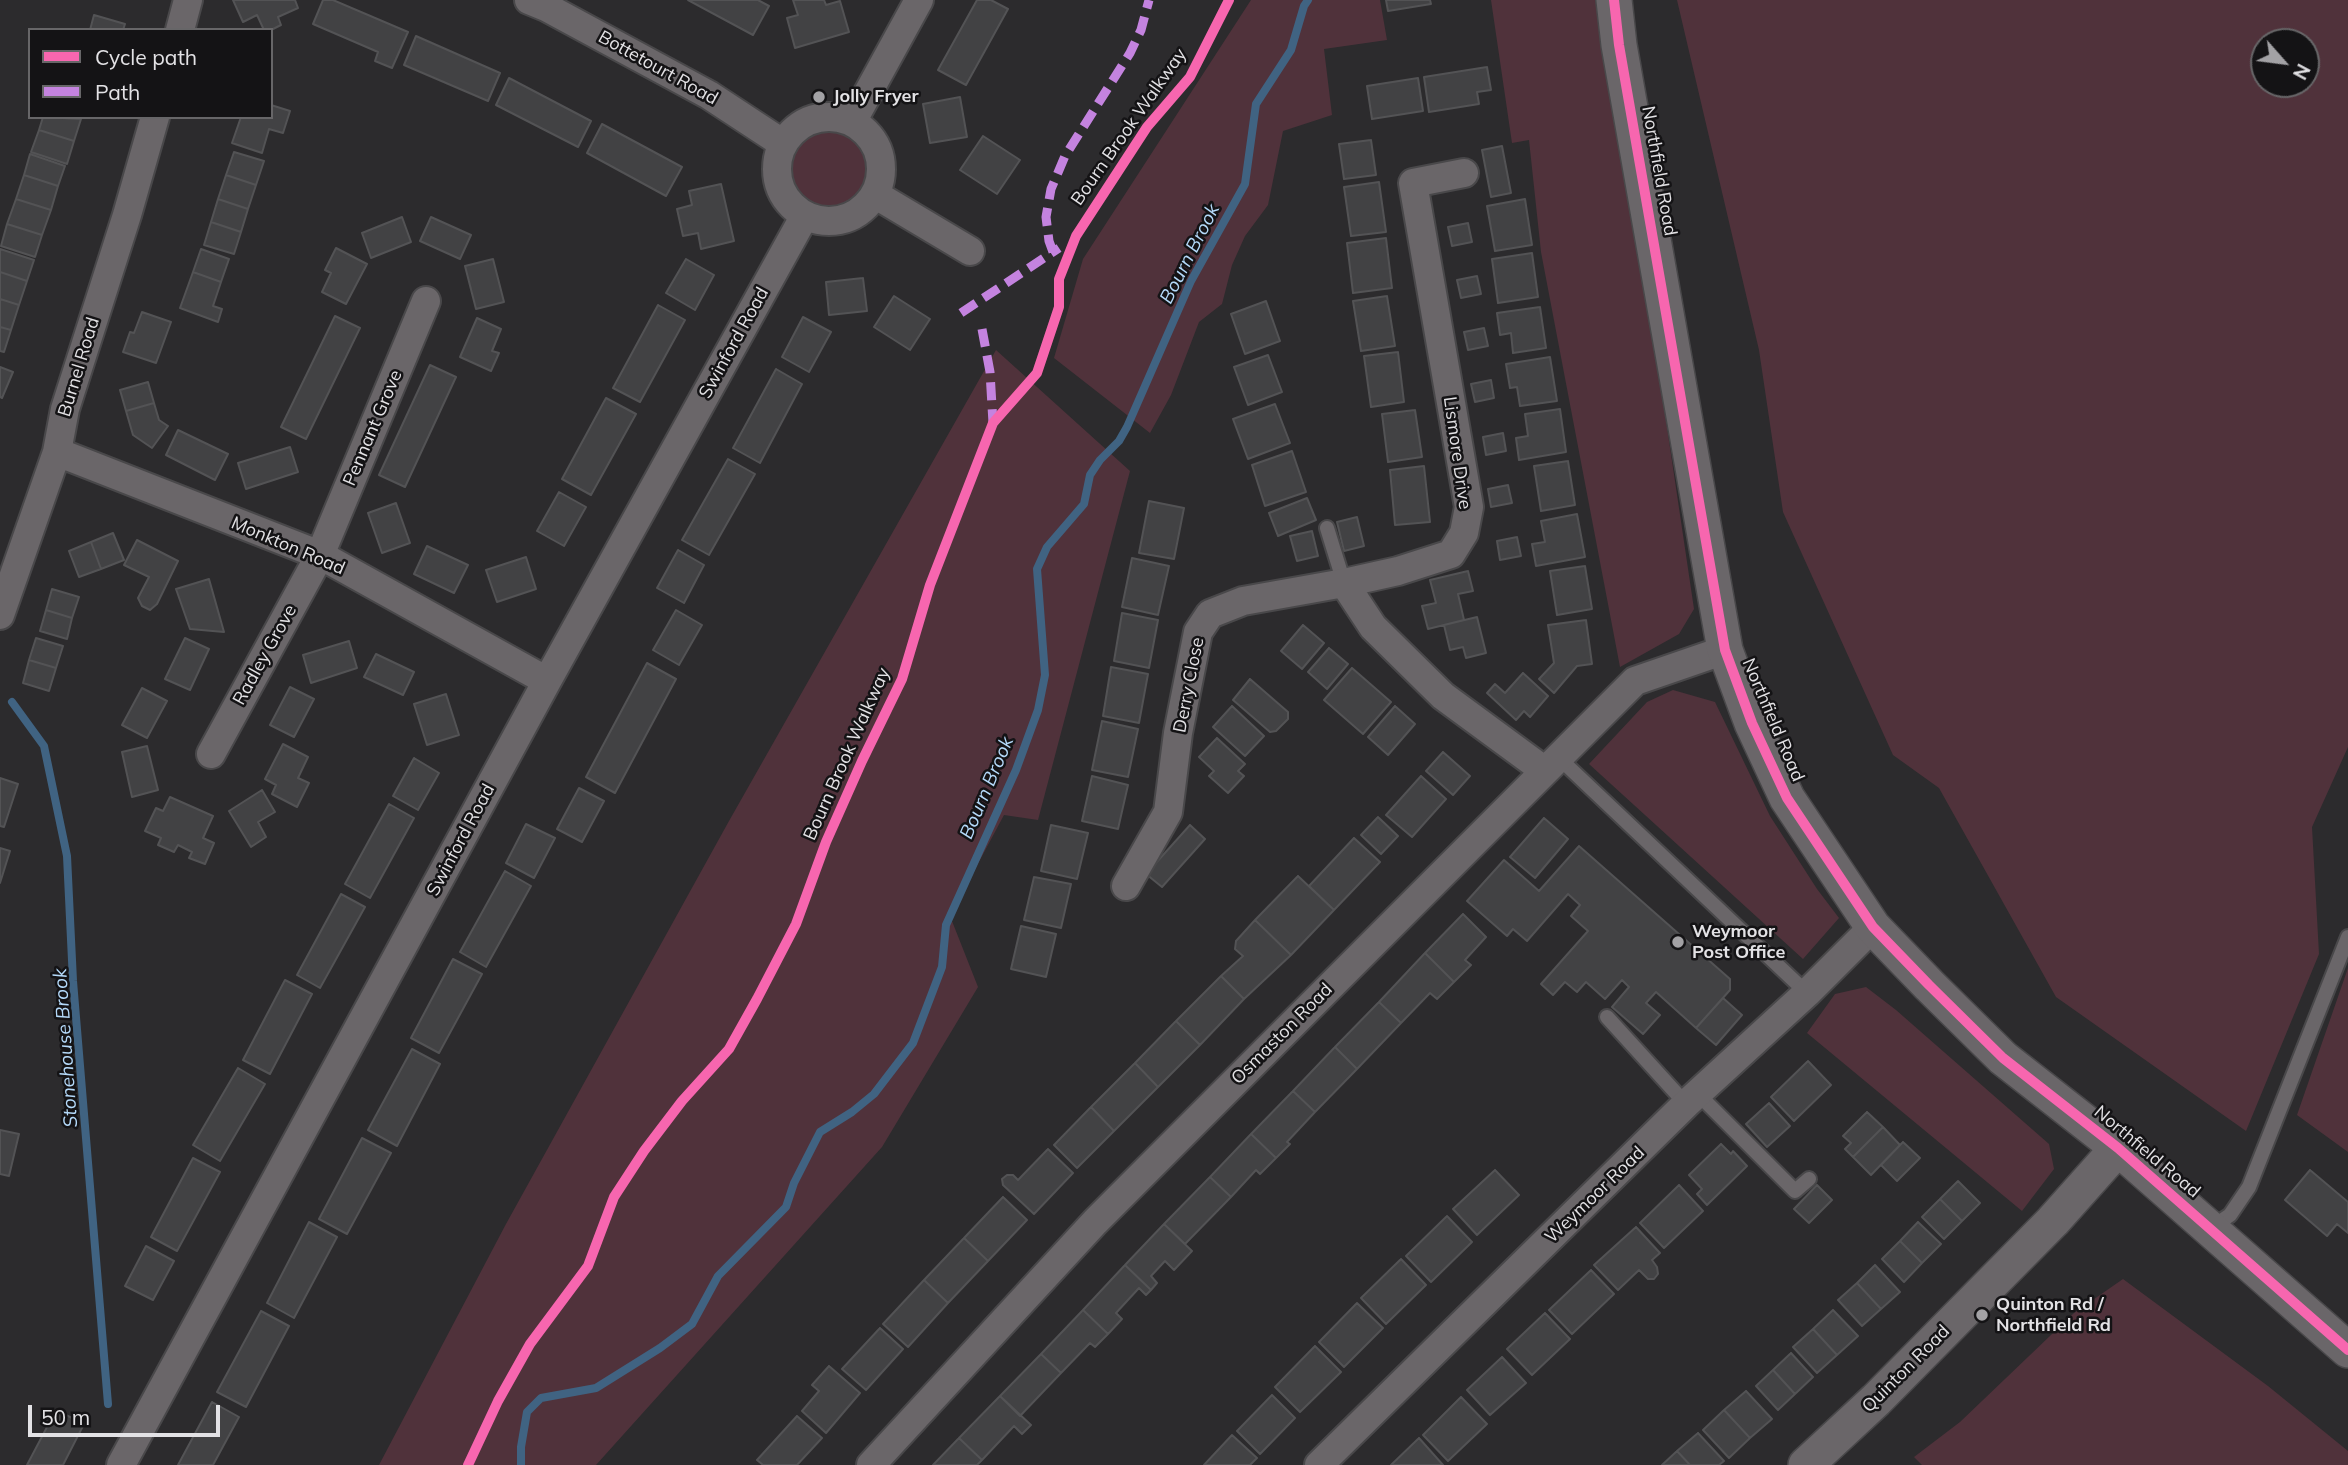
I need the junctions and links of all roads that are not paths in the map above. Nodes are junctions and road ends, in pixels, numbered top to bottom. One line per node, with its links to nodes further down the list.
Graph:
1 (188, 0): 5 (street)
2 (529, 0): 8 (street, Bottetourt Road)
3 (919, 0): 7 (street)
4 (1614, 0): 19 (street, Northfield Road)
5 (181, 28)
6 (154, 119): 14 (street, Burnel Road)
7 (852, 121): 8 (street); 10 (street)
8 (782, 144): 11 (street)
9 (1464, 173): 17 (street, Lismore Drive)
10 (876, 195): 11 (street); 12 (street)
11 (804, 217): 20 (street, Swinford Road)
12 (971, 251)
13 (426, 301): 16 (street, Pennant Grove)
14 (57, 452): 16 (street, Monkton Road); 18 (street, Burnel Road)
15 (1327, 528): 17 (lane)
16 (320, 555): 20 (street, Monkton Road); 21 (street, Radley Grove)
17 (1345, 583): 22 (street); 23 (street, Derry Close)
18 (0, 615)
19 (1725, 650): 22 (street, Osmaston Road); 24 (street, Northfield Road)
20 (547, 681): 33 (street, Swinford Road)
21 (211, 754)
22 (1552, 764): 26 (lane); 34 (street, Osmaston Road)
23 (1126, 886)
24 (1873, 927): 26 (street, Weymoor Road); 29 (street, Northfield Road)
25 (2348, 937): 31 (lane)
26 (1807, 993): 28 (street, Weymoor Road)
27 (1607, 1017): 28 (lane)
28 (1692, 1099): 30 (lane); 35 (street, Weymoor Road)
29 (2118, 1148): 31 (street, Northfield Road); 36 (street, Quinton Road)
30 (1809, 1179)
31 (2210, 1228): 32 (street, Northfield Road)
32 (2348, 1350)
33 (121, 1465)
34 (871, 1465)
35 (1320, 1465)
36 (1806, 1465)

